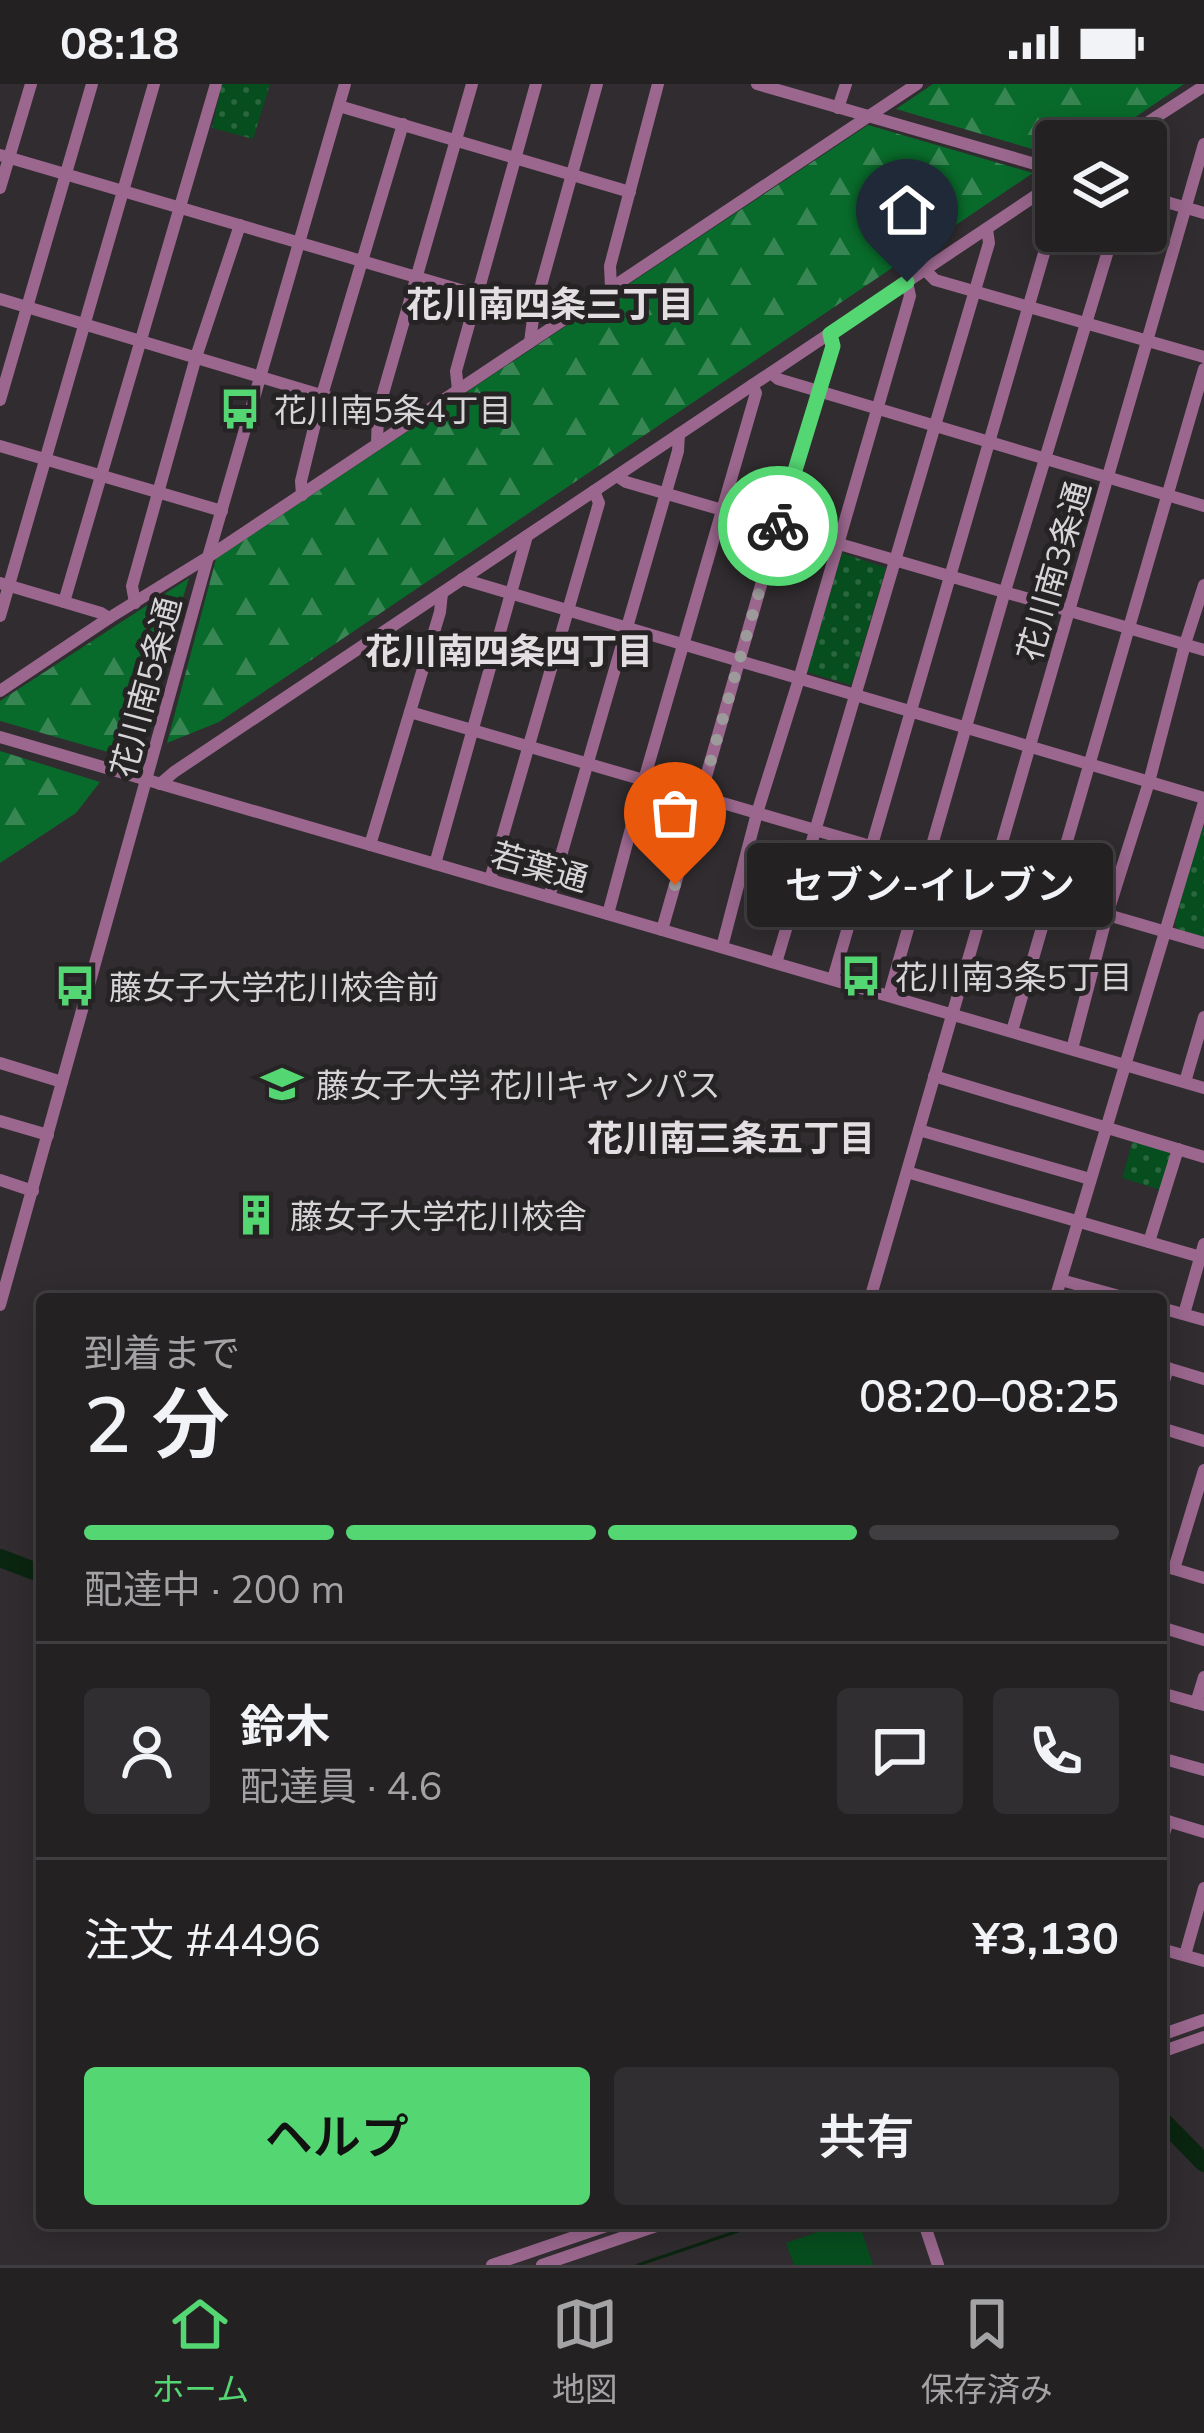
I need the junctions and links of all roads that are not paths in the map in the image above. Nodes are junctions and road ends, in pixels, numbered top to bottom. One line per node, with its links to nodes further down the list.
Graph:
1 (31, 84): 22 (street)
2 (92, 84): 25 (street)
3 (154, 84): 28 (street)
4 (216, 84): 32 (street)
5 (345, 84): 15 (street, 花川南5条通)
6 (472, 84): 20 (street)
7 (536, 84): 23 (street)
8 (597, 84): 26 (street)
9 (658, 84): 29 (street)
10 (758, 84): 14 (street)
11 (846, 84): 16 (street)
12 (915, 85): 17 (street)
13 (1204, 86): 18 (street)
14 (783, 88): 16 (street)
15 (339, 106): 19 (street); 37 (street, 花川南5条通)
16 (838, 108): 17 (street)
17 (868, 117): 24 (street); 44 (street)
18 (1151, 120)
19 (403, 124): 20 (street); 40 (street)
20 (456, 140): 23 (street); 42 (street)
21 (1204, 144): 33 (street, 花川南3条通)
22 (4, 156): 25 (street); 27 (street)
23 (515, 158): 26 (street); 46 (street)
24 (1035, 164)
25 (66, 174): 28 (street); 48 (street)
26 (572, 175): 29 (street); 50 (street)
27 (0, 188)
28 (122, 190): 32 (street); 53 (street)
29 (630, 192): 44 (street)
30 (1035, 196): 36 (street)
31 (1167, 202): 33 (street)
32 (182, 208): 35 (street); 55 (street)
33 (1186, 208): 34 (street); 56 (street, 花川南3条通)
34 (1204, 213)
35 (240, 225): 37 (street); 58 (street)
36 (987, 229): 41 (street); 45 (street)
37 (299, 242): 40 (street); 62 (street, 花川南5条通)
38 (1045, 252): 49 (street)
39 (1108, 252): 52 (street)
40 (361, 260): 42 (street); 66 (street)
41 (925, 270): 43 (street); 45 (street)
42 (418, 277): 46 (street); 69 (street)
43 (907, 282): 54 (street); 68 (street)
44 (611, 288): 51 (street)
45 (973, 291): 49 (street); 71 (street)
46 (476, 294): 50 (street); 64 (street)
47 (0, 299): 48 (street)
48 (26, 307): 53 (street); 67 (street)
49 (1029, 307): 52 (street); 73 (street)
50 (534, 310): 51 (street); 57 (street)
51 (563, 320): 57 (street)
52 (1086, 322): 56 (street); 76 (street)
53 (83, 323): 55 (street); 77 (street)
54 (830, 334): 61 (street); 65 (street)
55 (141, 340): 58 (street); 78 (street)
56 (1148, 340): 59 (street); 80 (street, 花川南3条通)
57 (530, 342): 64 (street)
58 (196, 357): 62 (street); 82 (street)
59 (1204, 357)
60 (1204, 369): 85 (street)
61 (771, 373): 63 (street); 65 (street)
62 (261, 376): 66 (street); 88 (street, 花川南5条通)
63 (752, 385): 72 (street); 87 (street)
64 (458, 390): 70 (street)
65 (819, 392): 68 (street); 89 (street)
66 (322, 394): 69 (street); 84 (street)
67 (0, 400)
68 (877, 409): 71 (street); 91 (street)
69 (378, 411): 70 (street); 74 (street)
70 (411, 422): 74 (street)
71 (933, 425): 73 (street); 93 (street)
72 (680, 434): 79 (street); 83 (street)
73 (989, 442): 76 (street); 94 (street)
74 (377, 444): 84 (street)
75 (0, 446): 77 (street)
76 (1045, 459): 80 (street); 98 (street)
77 (45, 460): 78 (street); 96 (street)
78 (103, 476): 82 (street); 101 (street)
79 (617, 476): 81 (street); 83 (street)
80 (1108, 477): 85 (street); 104 (street, 花川南3条通)
81 (594, 491): 90 (street); 103 (street)
82 (159, 492): 88 (street); 102 (street)
83 (665, 493): 87 (street); 107 (street)
84 (302, 495): 92 (street)
85 (1168, 495): 86 (street); 108 (street)
86 (1204, 506)
87 (723, 510): 89 (street); 110 (street)
88 (222, 511): 92 (street, 花川南5条通)
89 (778, 526): 91 (street); 112 (street)
90 (527, 536): 95 (street); 100 (street)
91 (837, 543): 93 (street); 113 (street)
92 (208, 557): 102 (street); 127 (street, 花川南5条通)
93 (894, 559): 94 (street); 115 (street)
94 (950, 576): 98 (street); 117 (street)
95 (463, 579): 99 (street); 100 (street)
96 (4, 585): 101 (street); 105 (street)
97 (1204, 585): 109 (street)
98 (1005, 591): 104 (street); 118 (street)
99 (442, 593): 116 (street); 127 (street)
100 (511, 593): 103 (street); 119 (street)
101 (64, 602): 106 (street)
102 (134, 602): 106 (street)
103 (568, 610): 107 (street); 121 (street)
104 (1070, 610): 108 (street); 122 (street, 花川南3条通)
105 (0, 616)
106 (109, 618): 114 (street)
107 (626, 628): 110 (street); 123 (street)
108 (1129, 628): 109 (street); 124 (street)
109 (1185, 644): 111 (street); 126 (street)
110 (685, 645): 112 (street); 125 (street)
111 (1204, 650)
112 (740, 661): 113 (street); 128 (street)
113 (799, 679): 115 (street); 130 (street)
114 (0, 692)
115 (855, 695): 117 (street); 131 (street)
116 (410, 712): 119 (street); 132 (street)
117 (912, 712): 118 (street); 133 (street)
118 (967, 728): 122 (street); 134 (street)
119 (471, 730): 121 (street); 135 (street)
120 (0, 737): 127 (street, 若葉通)
121 (528, 746): 123 (street); 136 (street)
122 (1030, 747): 124 (street); 137 (street, 花川南3条通)
123 (588, 764): 125 (street); 138 (street)
124 (1090, 765): 126 (street); 139 (street)
125 (644, 780): 128 (street); 140 (street)
126 (1149, 782): 129 (street); 141 (street)
127 (154, 783): 132 (street, 若葉通); 156 (street, 花川南5条通)
128 (700, 796): 130 (street); 142 (street)
129 (1204, 800): 143 (street)
130 (758, 813): 131 (street); 145 (street)
131 (815, 830): 133 (street); 146 (street)
132 (370, 845): 135 (street, 若葉通)
133 (871, 846): 134 (street); 147 (street)
134 (928, 863): 137 (street); 148 (street)
135 (435, 864): 136 (street, 若葉通)
136 (490, 880): 138 (street, 若葉通)
137 (991, 881): 139 (street); 149 (street, 花川南3条通)
138 (548, 897): 140 (street, 若葉通)
139 (1051, 899): 141 (street); 151 (street)
140 (608, 914): 142 (street, 若葉通)
141 (1107, 915): 143 (street); 152 (street)
142 (662, 930): 145 (street, 若葉通)
143 (1166, 932): 144 (street); 154 (street)
144 (1204, 944)
145 (722, 947): 146 (street, 若葉通)
146 (776, 963): 147 (street, 若葉通)
147 (833, 979): 148 (street, 若葉通)
148 (889, 995): 149 (street, 若葉通)
149 (953, 1013): 151 (street, 若葉通); 155 (street, 花川南3条通)
150 (1204, 1017): 157 (street)
151 (1012, 1031): 152 (street, 若葉通)
152 (1072, 1049): 154 (street, 若葉通)
153 (0, 1063): 156 (street)
154 (1127, 1066): 157 (street, 若葉通); 160 (street)
155 (934, 1076): 160 (street); 161 (street, 花川南3条通)
156 (62, 1082): 162 (street, 花川南5条通)
157 (1185, 1082): 158 (street, 若葉通)
158 (1204, 1088)
159 (0, 1121): 162 (street)
160 (1106, 1128): 163 (street); 166 (street)
161 (919, 1130): 165 (street, 花川南3条通); 166 (street)
162 (48, 1135): 168 (street, 花川南5条通)
163 (1178, 1149): 164 (street); 172 (street)
164 (1204, 1157)
165 (907, 1172): 169 (street); 175 (street, 花川南3条通)
166 (1090, 1179): 169 (street)
167 (0, 1180): 168 (street)
168 (33, 1190): 171 (street, 花川南5条通)
169 (1078, 1221): 172 (street); 174 (street)
170 (0, 1235): 171 (street)
171 (19, 1241): 178 (street, 花川南5条通)
172 (1149, 1242): 173 (street)
173 (1203, 1253): 180 (street)
174 (1061, 1280): 176 (street); 177 (street)
175 (872, 1293)
176 (1057, 1293)
177 (1108, 1293)
178 (0, 1305)
179 (1167, 1310): 180 (street)
180 (1184, 1314): 181 (street)
181 (1204, 1320)
182 (1167, 1368): 183 (street)
183 (1204, 1379)
184 (1167, 1430): 185 (street)
185 (1204, 1441)
186 (1204, 1470): 187 (street)
187 (1167, 1567): 188 (street)
188 (1204, 1578)
189 (1167, 1630): 190 (street)
190 (1204, 1640)
191 (1204, 1677): 193 (street)
192 (1167, 1695): 193 (street)
193 (1200, 1704)
194 (1167, 1760): 195 (street)
195 (1204, 1771)
196 (1167, 1821): 197 (street)
197 (1204, 1832)
198 (1204, 1888): 200 (street)
199 (1167, 1950): 200 (street)
200 (1185, 1955): 201 (street)
201 (1204, 1961)
202 (1204, 2020): 203 (street)
203 (1167, 2033)
204 (1204, 2036): 205 (street)
205 (1167, 2050)
206 (598, 2229): 209 (street)
207 (647, 2229): 210 (street)
208 (926, 2229): 211 (street)
209 (492, 2265)
210 (542, 2265)
211 (938, 2265)

